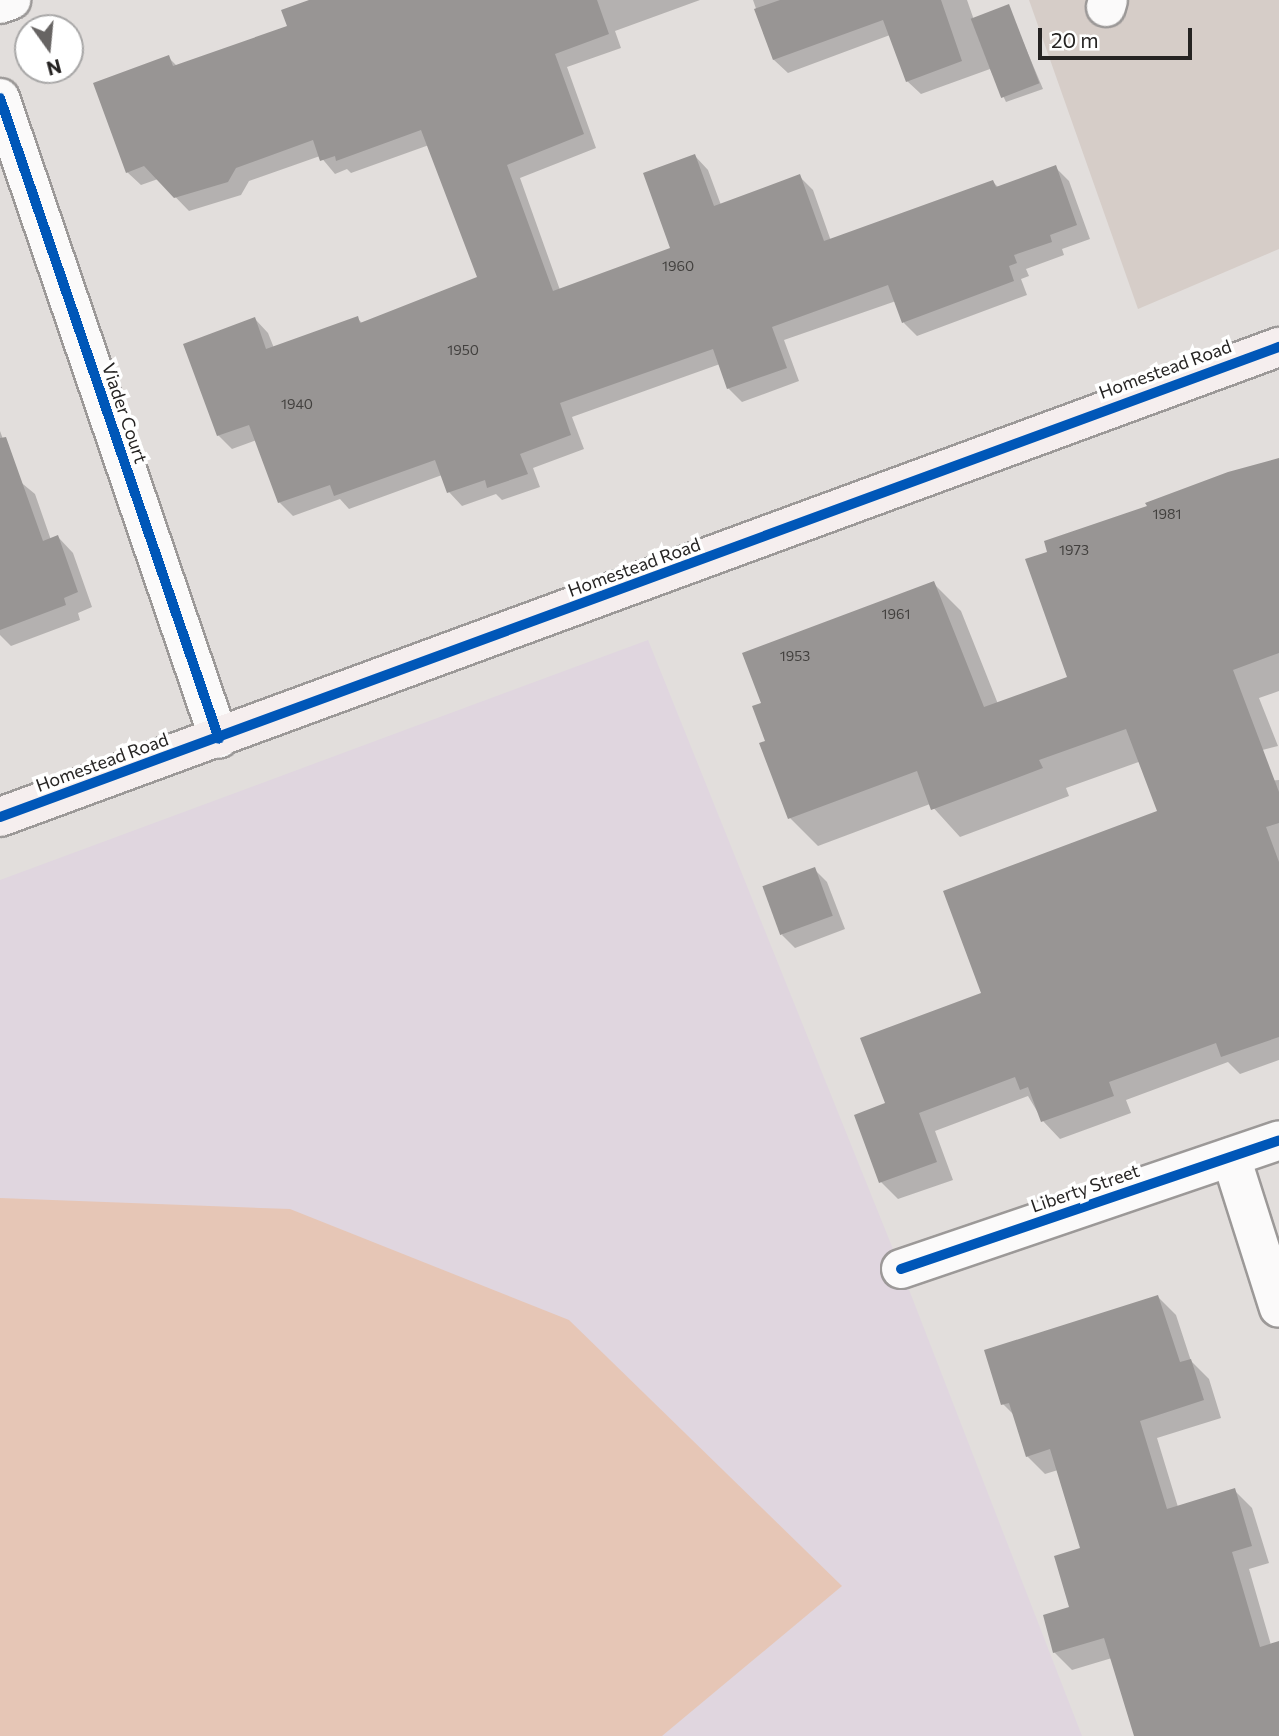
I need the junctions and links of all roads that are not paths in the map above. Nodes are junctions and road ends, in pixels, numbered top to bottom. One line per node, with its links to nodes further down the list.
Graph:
1 (11, 0): 2 (street)
2 (0, 4)
3 (0, 98): 5 (street, Viader Court)
4 (1279, 347): 5 (main road, Homestead Road)
5 (219, 740): 6 (main road, Homestead Road)
6 (0, 817)
7 (1279, 1140): 8 (street, Liberty Street)
8 (1231, 1157): 9 (street, Liberty Street); 10 (street)
9 (901, 1269)
10 (1279, 1308)

